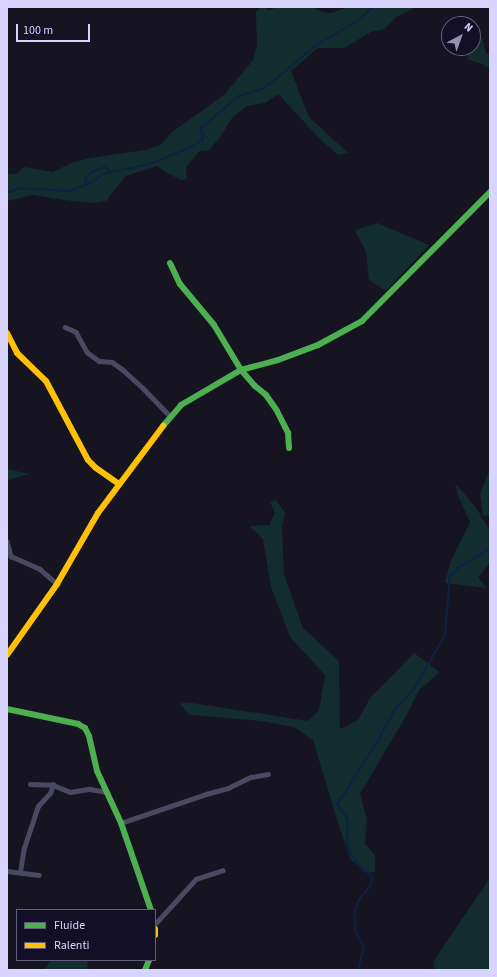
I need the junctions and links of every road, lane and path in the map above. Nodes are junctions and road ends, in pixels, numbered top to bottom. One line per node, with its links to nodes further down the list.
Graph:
1 (490, 192): 5 (street)
2 (170, 263): 5 (street)
3 (65, 327): 6 (street)
4 (7, 333): 8 (street)
5 (241, 370): 6 (street); 7 (street)
6 (170, 416): 8 (street)
7 (289, 448)
8 (118, 484): 10 (street)
9 (7, 542): 10 (street)
10 (57, 584): 11 (street)
11 (7, 655)
12 (7, 709): 16 (street)
13 (268, 774): 17 (street)
14 (30, 784): 15 (street)
15 (53, 785): 16 (street); 20 (street)
16 (107, 792): 17 (street)
17 (121, 823): 22 (street)
18 (223, 870): 23 (street)
19 (7, 871): 20 (street)
20 (20, 872): 21 (street)
21 (39, 875)
22 (151, 909)
23 (156, 923)

